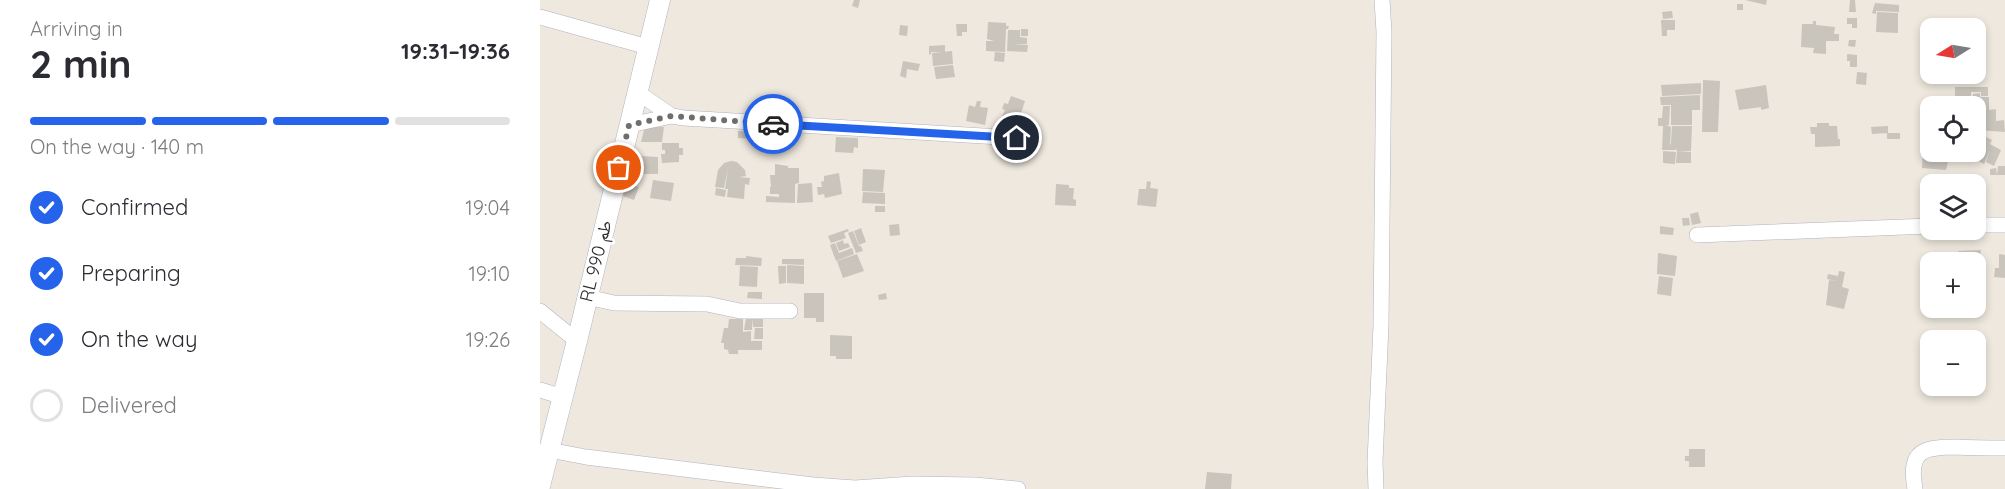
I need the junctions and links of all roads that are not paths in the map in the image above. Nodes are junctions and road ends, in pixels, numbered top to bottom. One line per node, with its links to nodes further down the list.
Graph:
1 (660, 0): 4 (street, RL طم 990)
2 (1382, 0): 23 (street)
3 (540, 17): 4 (street)
4 (648, 48): 5 (street, RL طم 990)
5 (637, 92): 6 (street); 7 (street, RL طم 990)
6 (672, 116): 7 (street); 8 (street)
7 (629, 125): 13 (street, RL طم 990)
8 (1017, 138)
9 (1986, 225): 10 (street)
10 (2005, 225)
11 (1920, 226): 12 (street)
12 (1697, 235)
13 (587, 297): 15 (street); 16 (street, RL طم 990)
14 (540, 311): 16 (street)
15 (790, 311)
16 (577, 341): 18 (street, RL طم 990)
17 (540, 390): 18 (street)
18 (562, 397): 20 (street, RL طم 990)
19 (2005, 448): 24 (street)
20 (549, 450): 21 (street, RL طم 990); 22 (street)
21 (540, 486)
22 (1018, 489)
23 (1376, 489)
24 (1915, 489)

